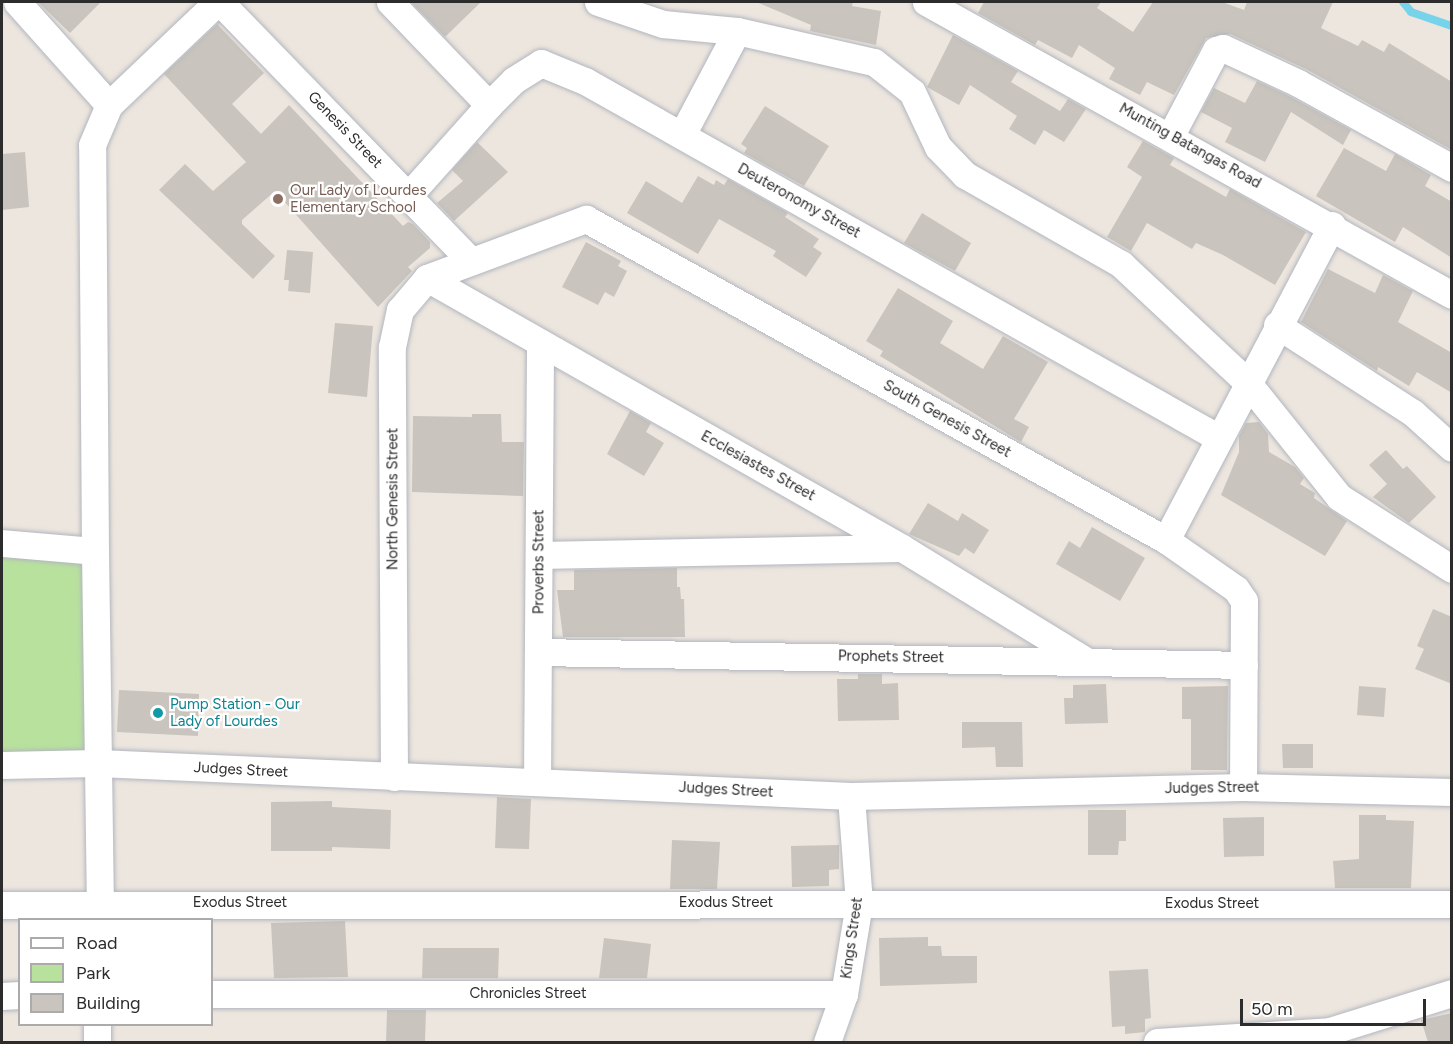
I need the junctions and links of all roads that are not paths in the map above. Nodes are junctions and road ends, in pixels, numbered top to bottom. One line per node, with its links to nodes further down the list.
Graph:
1 (18, 2): 7 (street)
2 (219, 2): 7 (street); 12 (street, Genesis Street)
3 (390, 2): 8 (street)
4 (598, 2): 6 (street)
5 (926, 2): 10 (street, Munting Batangas Road)
6 (737, 31): 9 (street); 19 (street)
7 (109, 105): 25 (street)
8 (489, 105): 9 (street, Deuteronomy Street); 12 (street, Deuteronomy Street)
9 (682, 135): 20 (street, Deuteronomy Street)
10 (1171, 135): 11 (street); 13 (street, Munting Batangas Road)
11 (1452, 168)
12 (408, 196): 14 (street, Genesis Street)
13 (1332, 225): 16 (street, Munting Batangas Road); 17 (street)
14 (469, 260): 15 (street, North Genesis Street); 22 (street, South Genesis Street)
15 (427, 278): 18 (street, Ecclesiastes Street); 33 (street, North Genesis Street)
16 (1452, 295)
17 (1277, 326): 19 (street); 21 (street)
18 (540, 343): 24 (street, Ecclesiastes Street); 26 (street, Proverbs Street)
19 (1247, 382): 20 (street); 27 (street)
20 (1219, 438): 22 (street)
21 (1452, 448)
22 (1166, 540): 30 (street, South Genesis Street)
23 (2, 543): 25 (street)
24 (902, 548): 26 (street); 29 (street, Ecclesiastes Street)
25 (95, 551): 31 (street)
26 (539, 555): 28 (street, Proverbs Street)
27 (1452, 569)
28 (538, 652): 29 (street, Prophets Street); 34 (street, Proverbs Street)
29 (1085, 660): 30 (street, Prophets Street)
30 (1244, 664): 35 (street, South Genesis Street)
31 (98, 763): 32 (street, Judges Street); 33 (street, Judges Street); 41 (street)
32 (2, 765)
33 (394, 777): 34 (street, Judges Street)
34 (537, 781): 37 (street, Judges Street)
35 (1243, 787): 36 (street, Judges Street); 37 (street, Judges Street)
36 (1452, 792)
37 (851, 796): 38 (street, Kings Street)
38 (859, 903): 39 (street, Exodus Street); 41 (street, Exodus Street); 44 (street, Kings Street)
39 (1452, 904)
40 (2, 905): 41 (street, Exodus Street)
41 (100, 911)
42 (1452, 993): 50 (street)
43 (213, 994): 44 (street, Chronicles Street)
44 (844, 994): 49 (street, Kings Street)
45 (18, 995): 46 (street)
46 (2, 996)
47 (97, 1026): 48 (street)
48 (97, 1042)
49 (827, 1042)
50 (1157, 1042)

